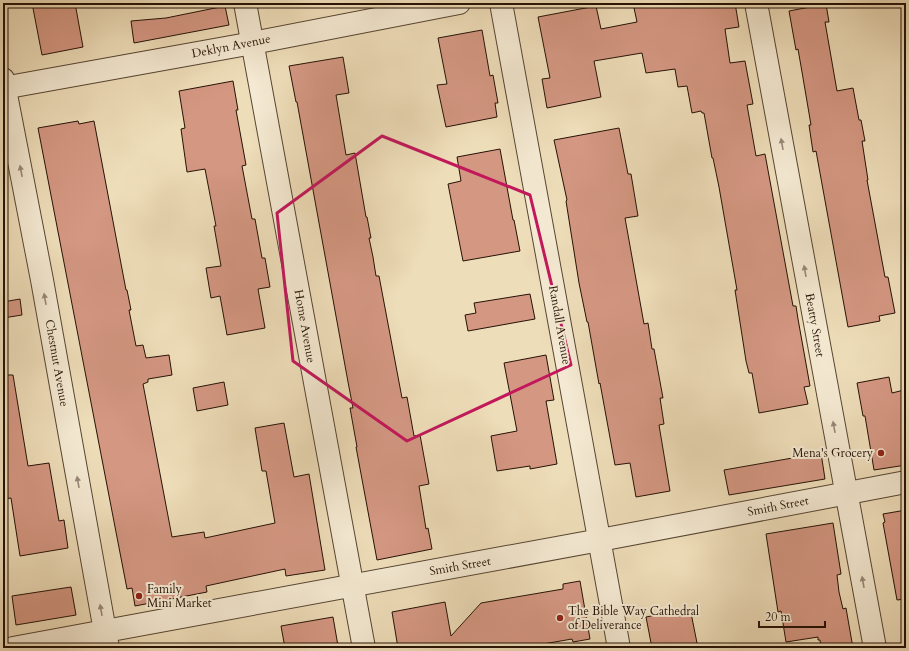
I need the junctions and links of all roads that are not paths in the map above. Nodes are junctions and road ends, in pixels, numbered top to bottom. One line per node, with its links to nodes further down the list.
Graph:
1 (245, 3): 5 (street, Home Avenue)
2 (459, 3): 5 (street, Deklyn Avenue)
3 (501, 3): 9 (street, Randall Avenue)
4 (756, 3): 8 (street, Beatty Street, one-way to 4)
5 (253, 43): 6 (street, Deklyn Avenue); 10 (street, Home Avenue)
6 (4, 85): 11 (street, Chestnut Avenue, one-way to 6)
7 (906, 482): 8 (street, Smith Street)
8 (846, 493): 9 (street, Smith Street); 15 (street, Beatty Street, one-way to 8)
9 (600, 540): 10 (street, Smith Street); 14 (street, Randall Avenue)
10 (352, 585): 11 (street, Smith Street); 13 (street, Home Avenue)
11 (107, 640): 12 (street, Smith Street)
12 (13, 648)
13 (364, 648)
14 (619, 648)
15 (875, 648)

